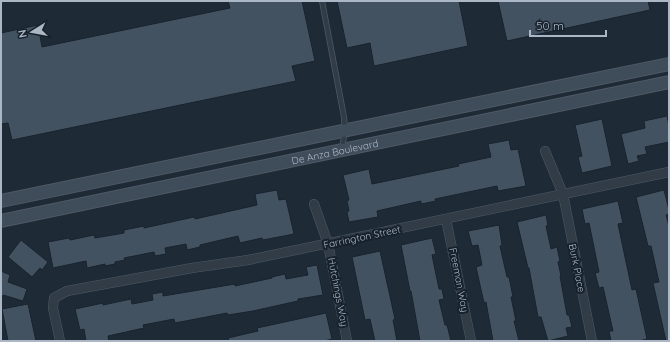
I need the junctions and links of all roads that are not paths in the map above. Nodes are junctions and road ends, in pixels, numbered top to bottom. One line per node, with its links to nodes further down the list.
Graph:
1 (322, 1): 4 (lane)
2 (669, 64): 4 (street, De Anza Boulevard)
3 (669, 82): 5 (street, De Anza Boulevard)
4 (345, 130): 5 (lane); 9 (street, De Anza Boulevard)
5 (342, 149): 12 (street, De Anza Boulevard)
6 (545, 152): 8 (street, Burk Place)
7 (669, 172): 8 (street, Farrington Street)
8 (563, 194): 11 (street, Farrington Street); 17 (street, Burk Place)
9 (1, 201)
10 (314, 204): 13 (street, Hutchings Way)
11 (446, 219): 13 (street, Farrington Street); 16 (street, Freeman Way)
12 (1, 221)
13 (328, 244): 14 (street, Farrington Street); 15 (street, Hutchings Way)
14 (60, 341)
15 (347, 341)
16 (471, 341)
17 (592, 341)

